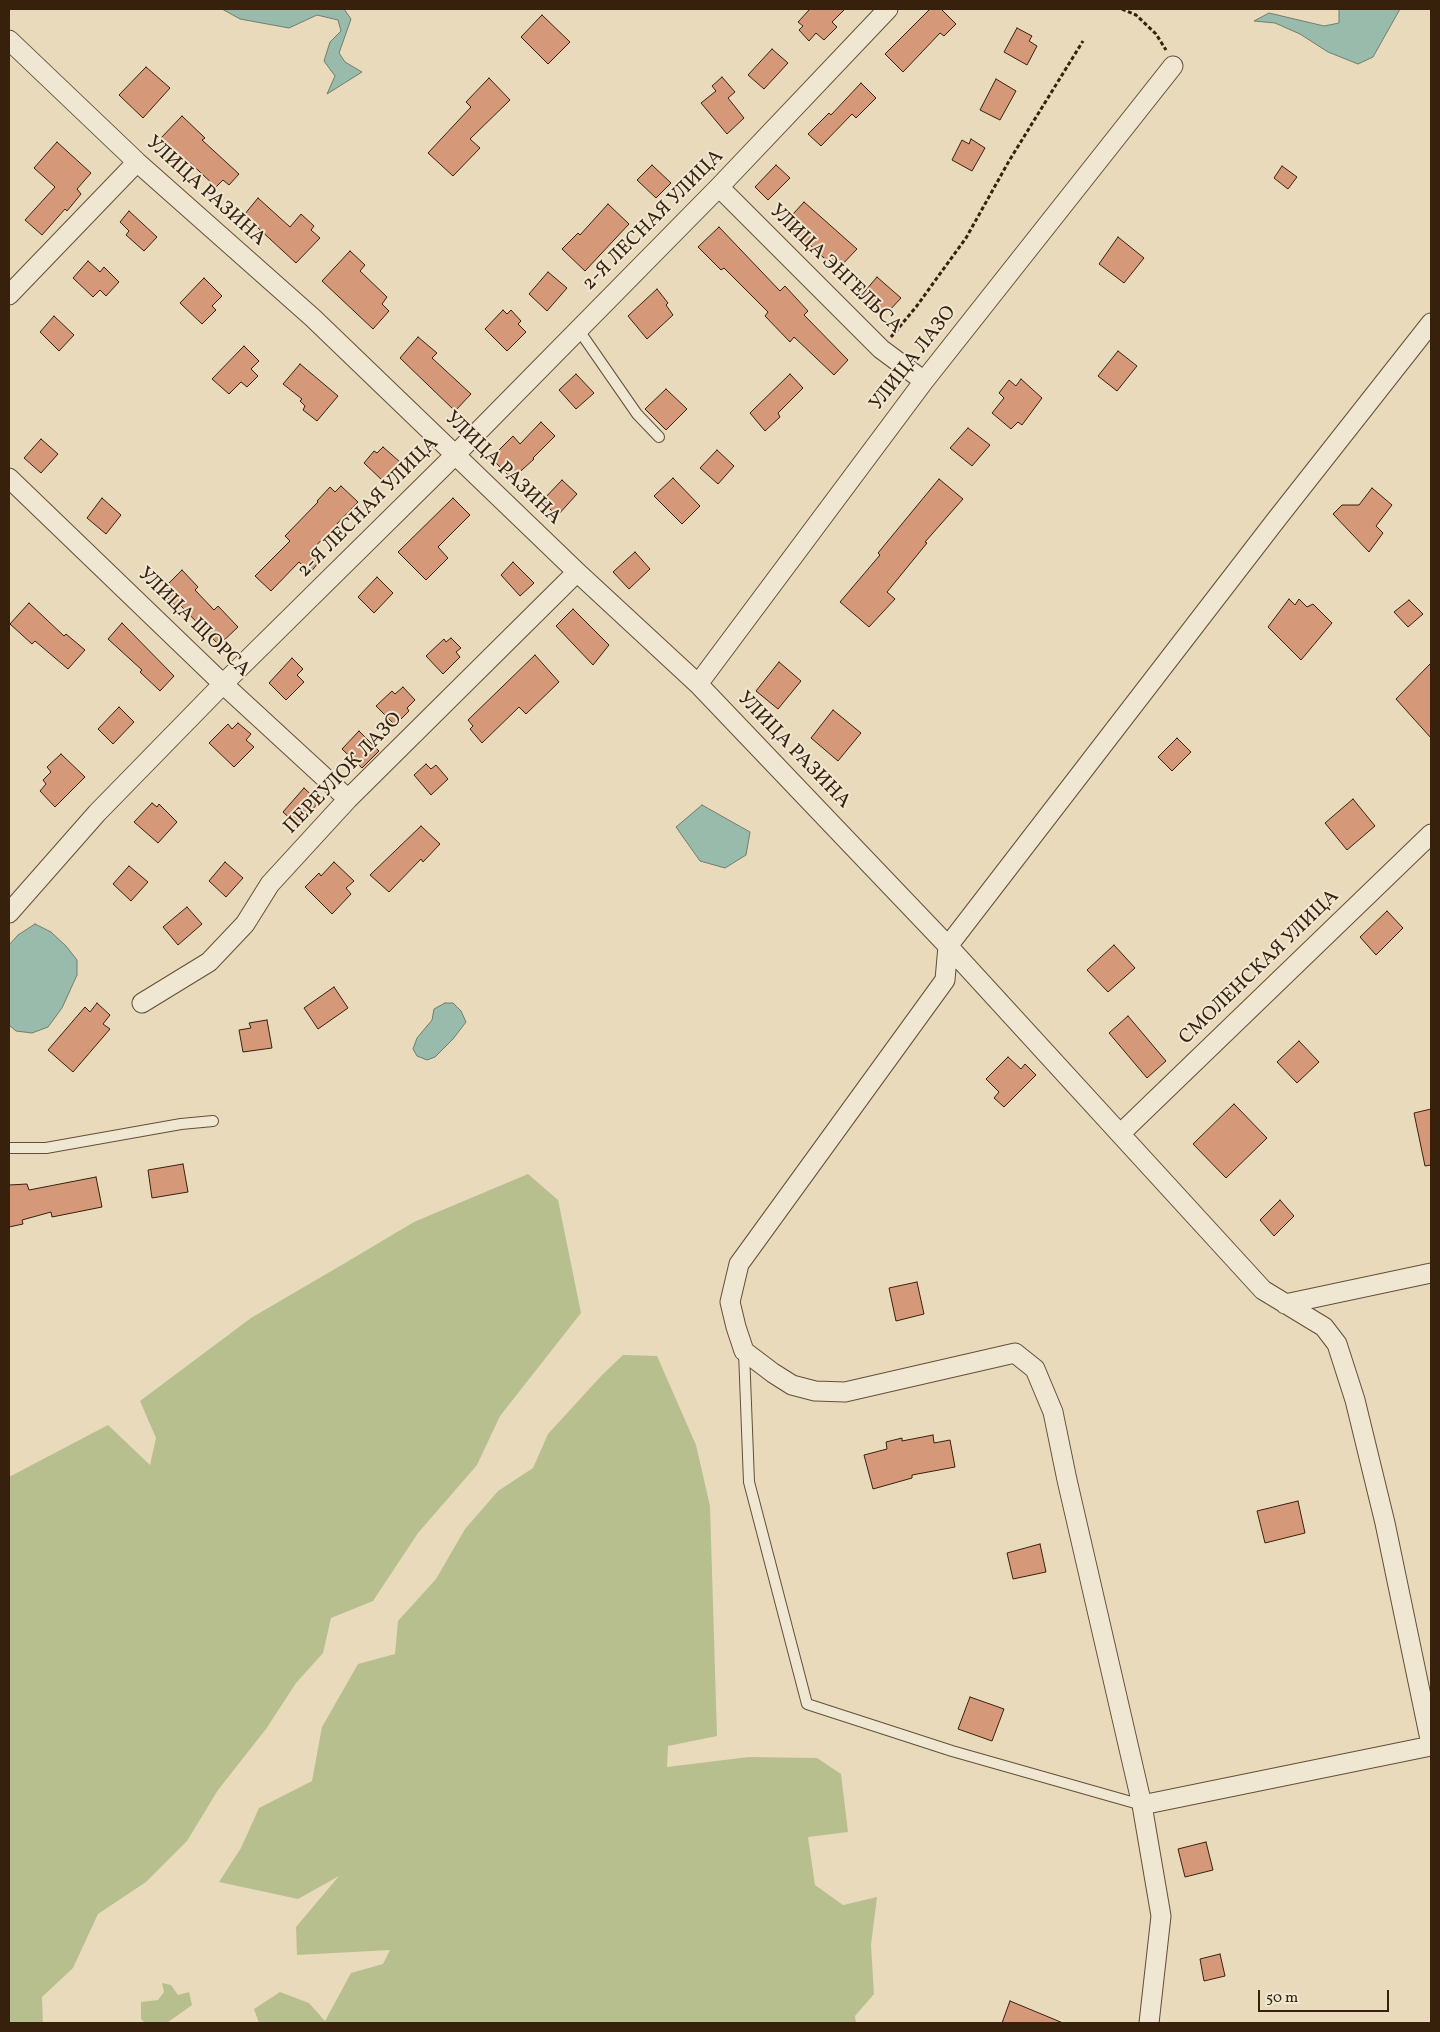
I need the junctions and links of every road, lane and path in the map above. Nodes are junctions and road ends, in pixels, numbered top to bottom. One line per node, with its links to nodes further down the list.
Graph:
1 (888, 9): 7 (street, 2-Я ЛЕСНАЯ УЛИЦА)
2 (1122, 9): 5 (path)
3 (9, 40): 6 (street, УЛИЦА РАЗИНА)
4 (1083, 41): 11 (path)
5 (1173, 66): 12 (street, УЛИЦА ЛАЗО)
6 (137, 162): 8 (street); 14 (street, УЛИЦА РАЗИНА)
7 (719, 187): 10 (street, 2-Я ЛЕСНАЯ УЛИЦА); 11 (street, УЛИЦА ЭНГЕЛЬСА)
8 (9, 295)
9 (1431, 324): 22 (street)
10 (578, 329): 13 (lane); 14 (street, 2-Я ЛЕСНАЯ УЛИЦА)
11 (881, 349): 12 (street, УЛИЦА ЭНГЕЛЬСА)
12 (924, 381): 18 (street, УЛИЦА ЛАЗО)
13 (659, 437)
14 (455, 455): 16 (street, УЛИЦА РАЗИНА); 17 (street, 2-Я ЛЕСНАЯ УЛИЦА)
15 (9, 478): 17 (street, УЛИЦА ЩОРСА)
16 (577, 572): 18 (street, УЛИЦА РАЗИНА); 19 (street, ПЕРЕУЛОК ЛАЗО)
17 (223, 684): 19 (street, УЛИЦА ЩОРСА); 21 (street, 2-Я ЛЕСНАЯ УЛИЦА)
18 (698, 684): 22 (street, УЛИЦА РАЗИНА)
19 (348, 799): 23 (street, ПЕРЕУЛОК ЛАЗО)
20 (1431, 834): 25 (street, СМОЛЕНСКАЯ УЛИЦА)
21 (9, 912)
22 (948, 946): 25 (street, УЛИЦА РАЗИНА); 29 (street)
23 (142, 1003)
24 (213, 1121): 26 (lane)
25 (1120, 1134): 28 (street, УЛИЦА РАЗИНА)
26 (9, 1148)
27 (1431, 1273): 28 (street)
28 (1285, 1304): 30 (street, УЛИЦА РАЗИНА)
29 (744, 1351): 31 (lane); 31 (street)
30 (1431, 1745): 31 (street)
31 (1142, 1805): 32 (street)
32 (1149, 2023)

